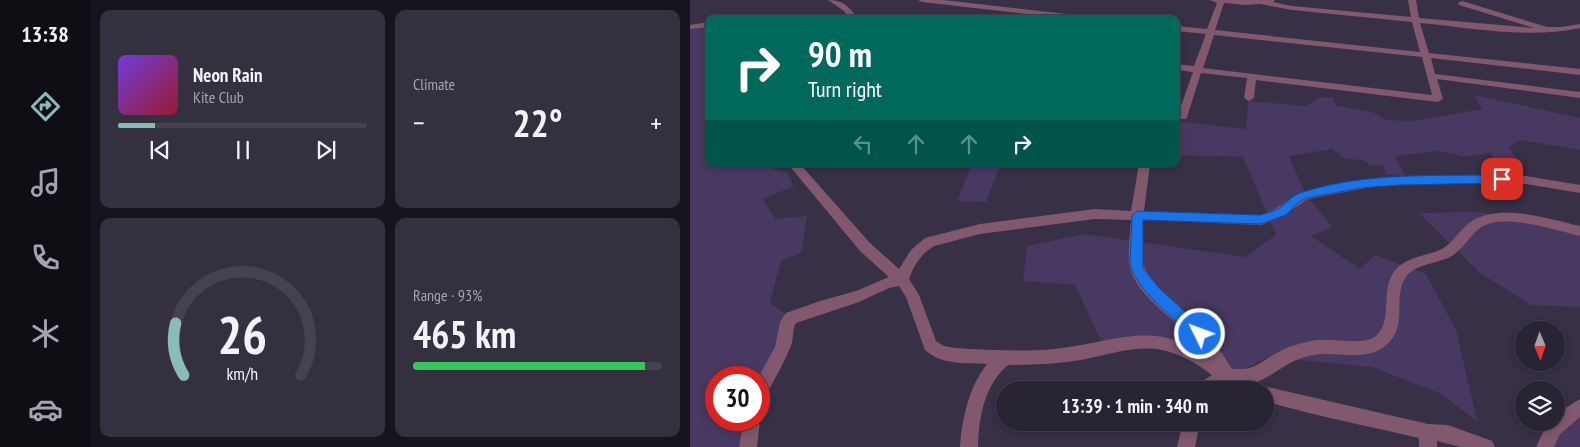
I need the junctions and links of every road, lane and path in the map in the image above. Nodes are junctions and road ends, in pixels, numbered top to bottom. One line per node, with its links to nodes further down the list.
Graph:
1 (832, 0): 8 (street)
2 (922, 0): 7 (street)
3 (1217, 0): 5 (street); 17 (street)
4 (1412, 0): 11 (street)
5 (1267, 1): 11 (street)
6 (1461, 1): 16 (street)
7 (1026, 8): 9 (street); 10 (street)
8 (850, 15)
9 (1020, 15)
10 (1069, 15)
11 (1415, 19): 16 (street); 18 (street)
12 (705, 25): 14 (street)
13 (1580, 26): 16 (street)
14 (690, 27)
15 (1180, 28): 17 (street)
16 (1546, 29)
17 (1210, 32): 18 (street); 20 (street)
18 (1425, 55): 21 (street); 22 (street)
19 (1180, 67): 20 (street)
20 (1197, 69): 23 (street); 26 (street)
21 (1580, 72)
22 (1432, 76): 23 (street); 24 (street)
23 (1252, 77): 25 (street)
24 (1580, 95)
25 (1249, 98)
26 (1182, 118)
27 (797, 167): 32 (street)
28 (1144, 167): 30 (street)
29 (1580, 190): 30 (street)
30 (1137, 216): 32 (street); 35 (street)
31 (1580, 231): 35 (street)
32 (902, 280): 33 (street); 34 (street)
33 (1004, 358): 35 (street); 44 (street)
34 (770, 370)
35 (1228, 377): 36 (street); 37 (street)
36 (1216, 381)
37 (1237, 381)
38 (1274, 396): 42 (street)
39 (1580, 407): 47 (street)
40 (750, 431): 43 (street)
41 (1190, 431): 45 (street)
42 (1428, 439): 46 (street)
43 (748, 447)
44 (969, 447)
45 (1186, 447)
46 (1486, 447)
47 (1545, 447)

